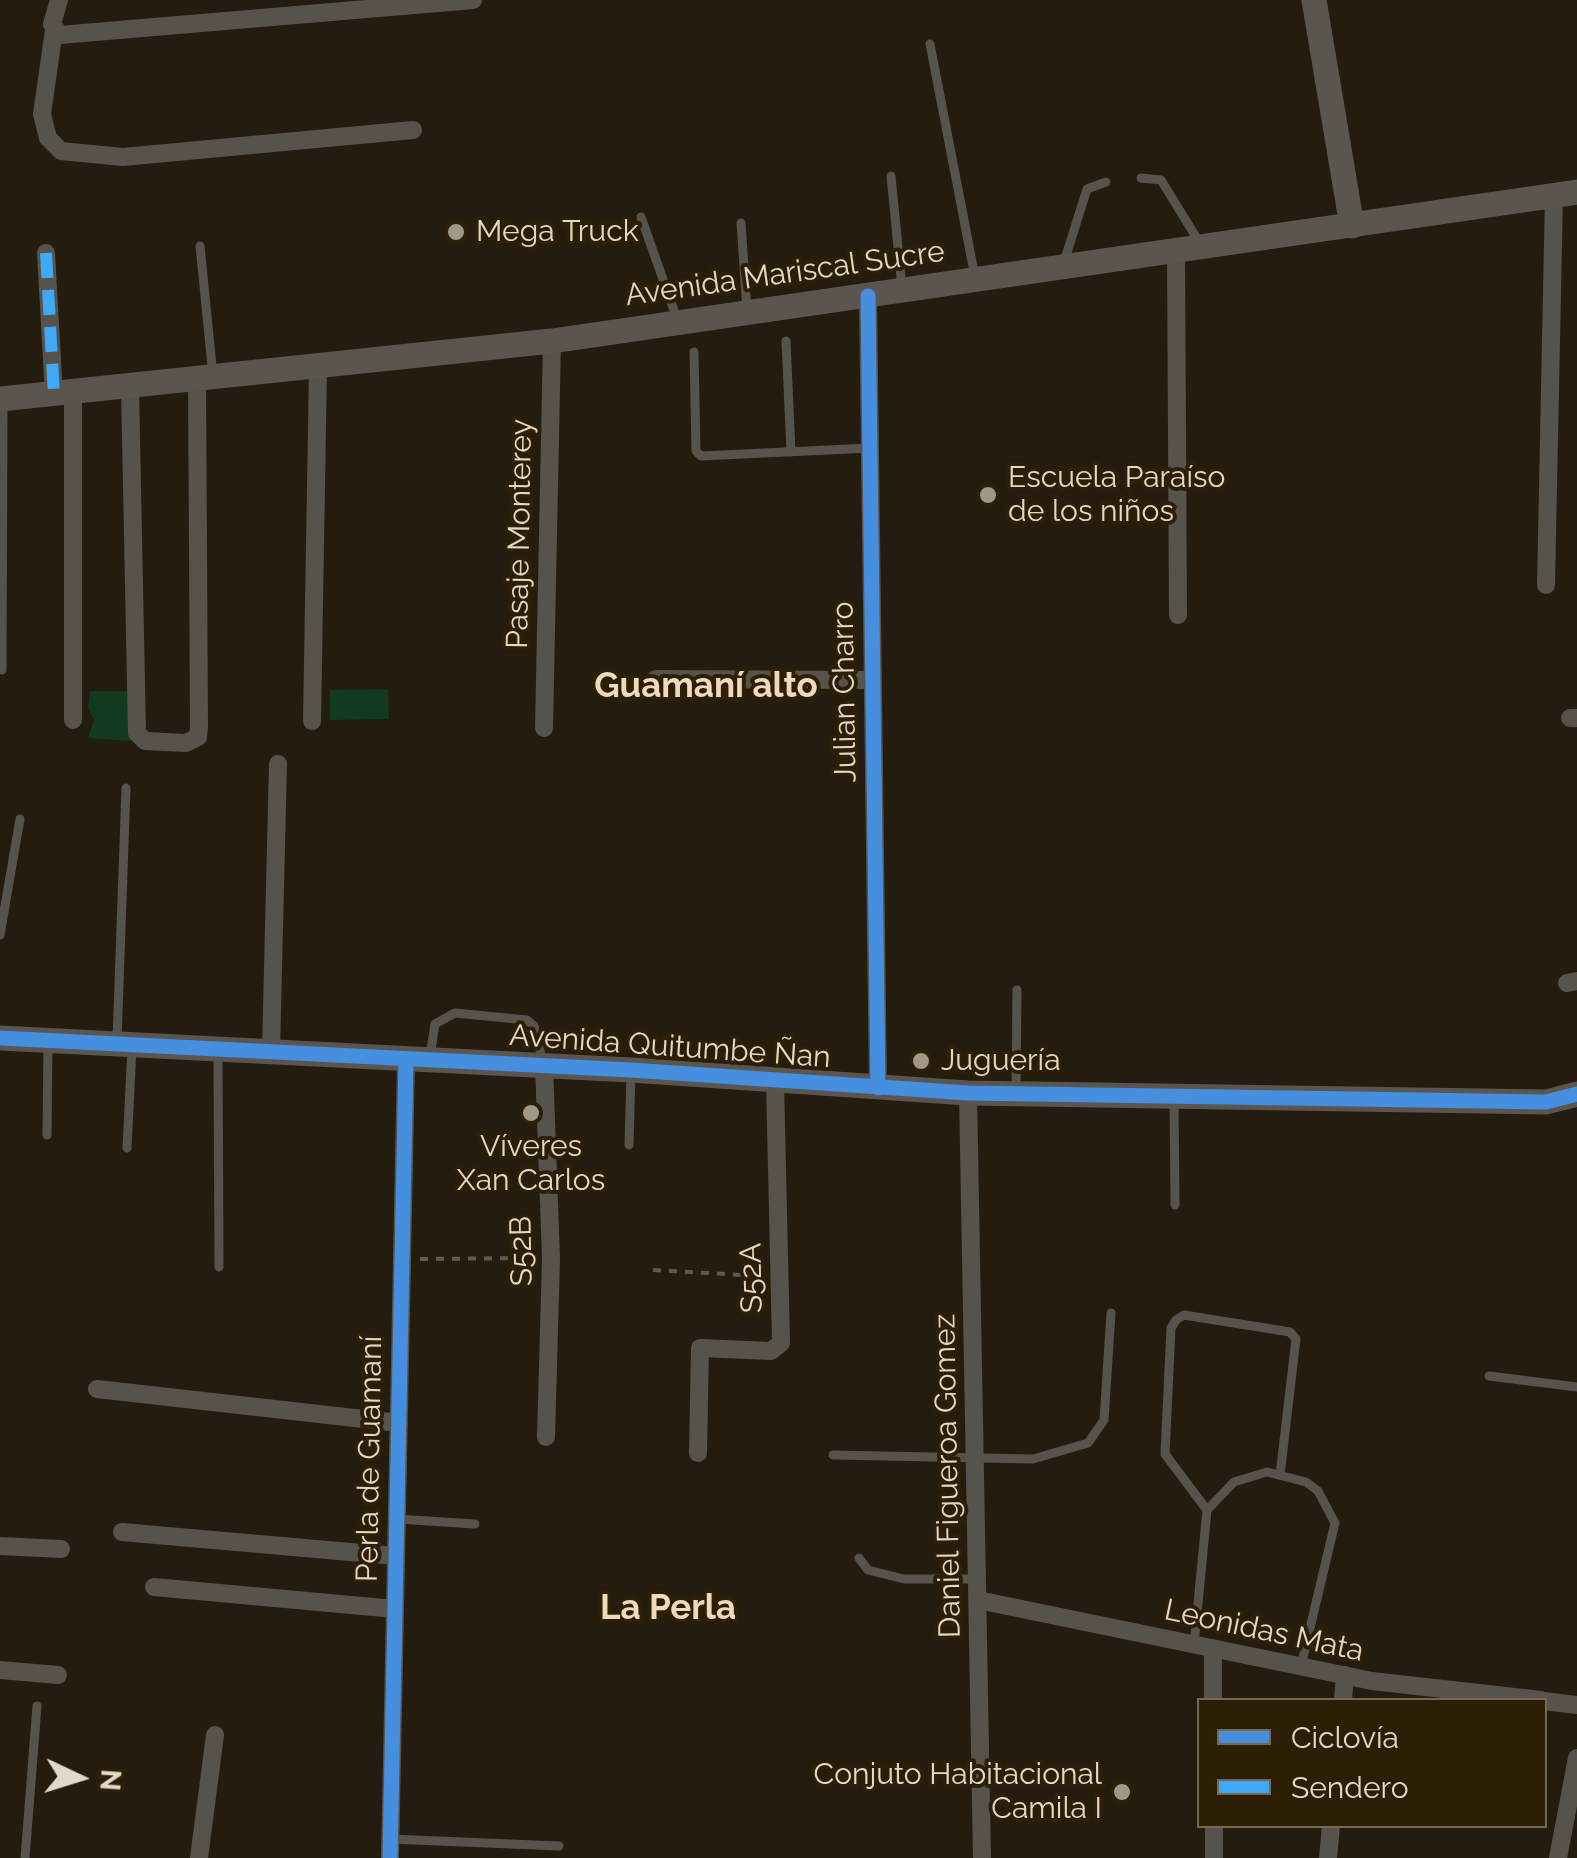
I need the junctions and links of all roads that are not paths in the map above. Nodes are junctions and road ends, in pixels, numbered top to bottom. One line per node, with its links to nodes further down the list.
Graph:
1 (59, 0): 4 (street)
2 (472, 0): 4 (street)
3 (1314, 0): 13 (street)
4 (57, 33): 6 (street)
5 (930, 44): 19 (lane)
6 (412, 130)
7 (891, 176): 20 (lane)
8 (1141, 178): 15 (lane)
9 (1106, 182): 18 (lane)
10 (1566, 194): 13 (street, Avenida Mariscal Sucre); 34 (street)
11 (641, 218): 23 (lane)
12 (741, 224): 22 (lane)
13 (1352, 226): 15 (street, Avenida Mariscal Sucre)
14 (200, 246): 28 (lane)
15 (1202, 248): 16 (street, Avenida Mariscal Sucre)
16 (1176, 252): 18 (street, Avenida Mariscal Sucre); 35 (street)
17 (46, 253): 30 (street)
18 (1062, 268): 19 (street, Avenida Mariscal Sucre)
19 (975, 280): 20 (street, Avenida Mariscal Sucre)
20 (902, 291): 21 (street, Avenida Mariscal Sucre)
21 (868, 296): 22 (street, Avenida Mariscal Sucre); 32 (street, Julian Charro)
22 (747, 314): 23 (street, Avenida Mariscal Sucre)
23 (678, 322): 24 (street, Avenida Mariscal Sucre)
24 (552, 341): 27 (street, Avenida Mariscal Sucre); 41 (street, Pasaje Monterey)
25 (786, 342): 33 (lane)
26 (694, 352): 33 (lane)
27 (318, 368): 28 (street, Avenida Mariscal Sucre); 40 (street)
28 (206, 380): 29 (street, Avenida Mariscal Sucre); 29 (street)
29 (130, 388): 30 (street, Avenida Mariscal Sucre)
30 (63, 395): 31 (street, Avenida Mariscal Sucre); 39 (street)
31 (2, 399): 36 (lane)
32 (870, 448): 33 (lane); 38 (street, Julian Charro)
33 (792, 452)
34 (1546, 586)
35 (1178, 616)
36 (2, 670)
37 (656, 680): 38 (street)
38 (872, 680): 56 (street, Julian Charro)
39 (74, 720)
40 (312, 721)
41 (544, 728)
42 (278, 764): 51 (street)
43 (126, 788): 49 (lane)
44 (20, 818): 45 (lane)
45 (0, 935)
46 (1017, 990): 58 (lane)
47 (0, 1038): 48 (street, Avenida Quitumbe Ñan)
48 (49, 1040): 49 (street, Avenida Quitumbe Ñan); 61 (lane)
49 (124, 1044): 50 (street, Avenida Quitumbe Ñan); 63 (lane)
50 (218, 1048): 51 (street, Avenida Quitumbe Ñan); 65 (lane)
51 (271, 1051): 52 (street, Avenida Quitumbe Ñan)
52 (418, 1061): 53 (street, Avenida Quitumbe Ñan); 53 (lane); 70 (street, Perla de Guamaní)
53 (544, 1065): 54 (street, Avenida Quitumbe Ñan); 71 (street, S52B)
54 (631, 1070): 55 (street, Avenida Quitumbe Ñan); 62 (lane)
55 (775, 1081): 56 (street, Avenida Quitumbe Ñan); 72 (street, S52A)
56 (878, 1088): 57 (street, Avenida Quitumbe Ñan)
57 (968, 1093): 58 (street, Avenida Quitumbe Ñan); 74 (street, Daniel Figueroa Gomez)
58 (1016, 1094): 60 (street, Avenida Quitumbe Ñan)
59 (1577, 1094): 60 (street, Avenida Quitumbe Ñan)
60 (1174, 1096): 64 (lane)
61 (47, 1135)
62 (629, 1145)
63 (127, 1148)
64 (1175, 1205)
65 (219, 1267)
66 (1111, 1312): 74 (lane)
67 (1489, 1376): 68 (lane)
68 (1577, 1387)
69 (97, 1390): 70 (street)
70 (399, 1423): 77 (street, Perla de Guamaní)
71 (546, 1437)
72 (698, 1453)
73 (833, 1455): 74 (lane)
74 (975, 1460): 84 (street, Daniel Figueroa Gomez)
75 (1280, 1476): 76 (lane); 76 (lane); 89 (lane)
76 (1207, 1510): 88 (lane)
77 (397, 1519): 78 (lane); 82 (street, Perla de Guamaní)
78 (475, 1524)
79 (122, 1532): 82 (street)
80 (0, 1546): 81 (street)
81 (61, 1550)
82 (396, 1556): 87 (street, Perla de Guamaní)
83 (858, 1558): 84 (lane)
84 (978, 1579): 86 (street, Daniel Figueroa Gomez)
85 (154, 1587): 87 (street)
86 (978, 1600): 88 (street, Leonidas Mata); 108 (street, Daniel Figueroa Gomez)
87 (395, 1608): 105 (street, Perla de Guamaní)
88 (1203, 1646): 89 (street, Leonidas Mata); 93 (street)
89 (1301, 1666): 92 (street, Leonidas Mata)
90 (0, 1670): 91 (street)
91 (58, 1675)
92 (1345, 1676): 94 (street); 95 (street, Leonidas Mata)
93 (1213, 1698)
94 (1343, 1698)
95 (1518, 1698)
96 (1547, 1702): 97 (street, Leonidas Mata)
97 (1577, 1705)
98 (38, 1706): 106 (lane)
99 (215, 1735): 107 (street)
100 (1577, 1758): 103 (street)
101 (1214, 1828): 109 (street)
102 (1331, 1828): 110 (street)
103 (1569, 1835): 111 (street)
104 (559, 1846): 105 (lane)
105 (390, 1848)
106 (25, 1858)
107 (199, 1858)
108 (982, 1858)
109 (1214, 1858)
110 (1328, 1858)
111 (1558, 1858)

